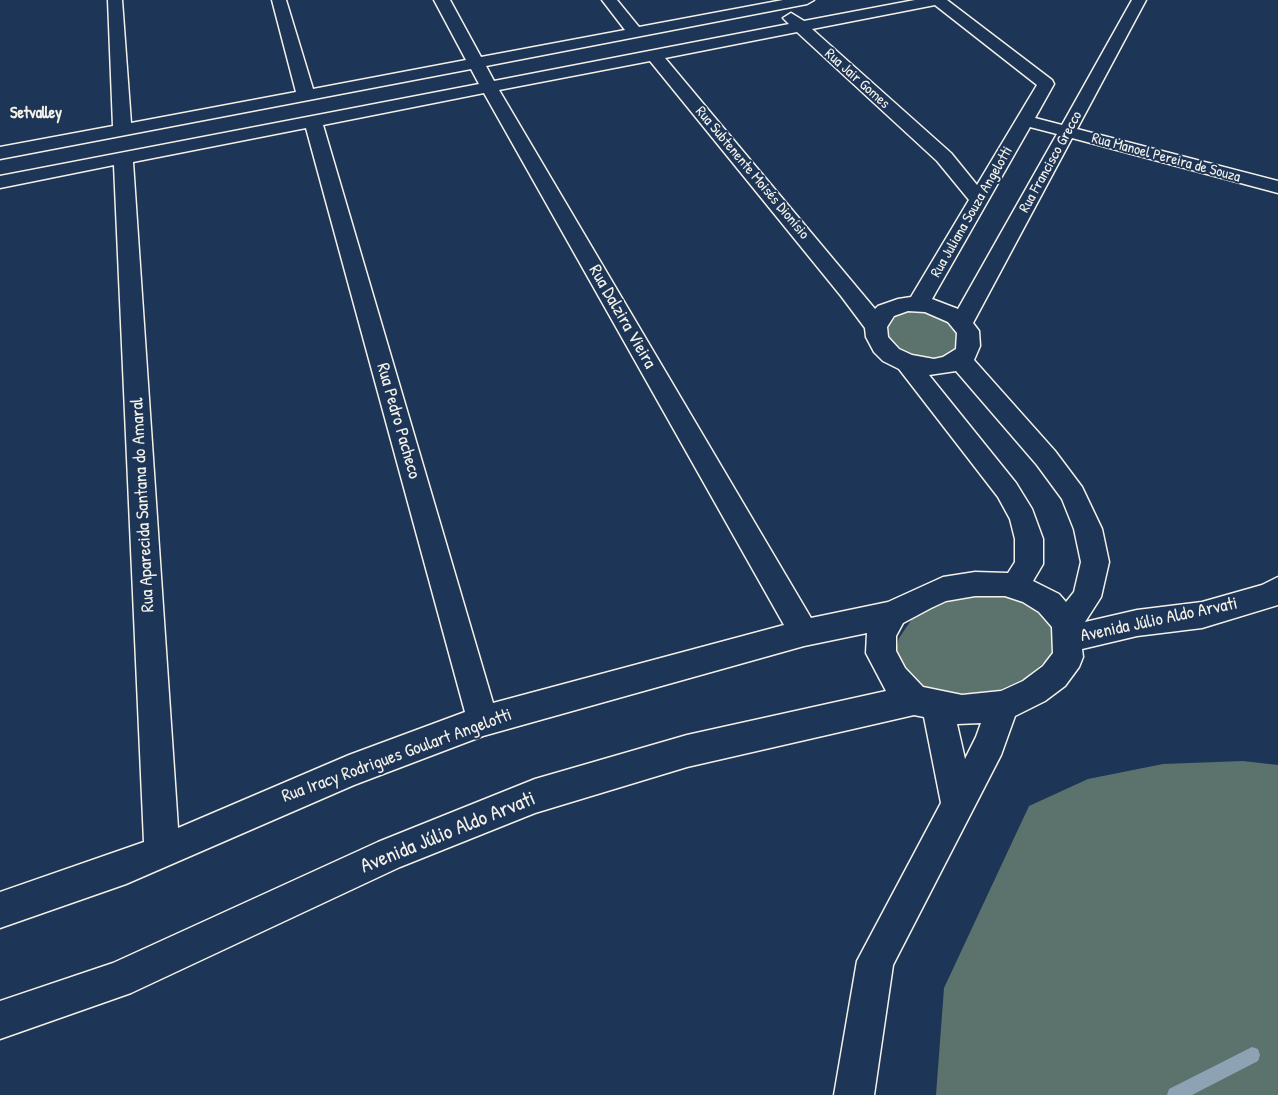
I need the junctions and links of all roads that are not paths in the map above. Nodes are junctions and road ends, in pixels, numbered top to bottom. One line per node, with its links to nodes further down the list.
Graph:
1 (114, 0): 17 (street)
2 (279, 0): 14 (street)
3 (442, 0): 12 (street, Rua Dalzira Vieira)
4 (609, 0): 10 (street)
5 (807, 0): 8 (street)
6 (938, 0): 9 (street); 15 (street, Rua Juliana Souza Angelotti)
7 (1139, 0): 18 (street, Rua Francisco Grecco)
8 (775, 3): 9 (street, Rua Jair Gomes); 10 (street)
9 (800, 27): 11 (street); 20 (street, Rua Jair Gomes)
10 (636, 33): 12 (street)
11 (654, 55): 13 (street); 27 (street, Rua Subtenente Moisés Dionísio)
12 (476, 63): 13 (street, Rua Dalzira Vieira); 14 (street)
13 (489, 87): 16 (street); 35 (street, Rua Dalzira Vieira)
14 (306, 95): 17 (street)
15 (1024, 120): 18 (street, Rua Manoel Pereira de Souza); 22 (street, Rua Juliana Souza Angelotti)
16 (313, 122): 21 (street); 38 (street, Rua Pedro Pacheco)
17 (122, 130): 19 (street)
18 (1067, 131): 24 (street, Rua Manoel Pereira de Souza); 28 (street, Rua Francisco Grecco)
19 (0, 154)
20 (944, 157): 22 (street, Rua Jair Gomes); 25 (street, Rua Jair Gomes)
21 (123, 158): 23 (street); 40 (street, Rua Aparecida Santana do Amaral)
22 (982, 165): 25 (street, Rua Juliana Souza Angelotti)
23 (0, 182)
24 (1278, 188)
25 (979, 200): 26 (street, Rua Juliana Souza Angelotti)
26 (918, 304): 27 (street); 28 (street)
27 (881, 319): 30 (street)
28 (962, 323): 29 (street)
29 (960, 360): 30 (street); 34 (street)
30 (907, 363): 31 (street)
31 (1014, 586): 33 (street); 34 (street)
32 (1278, 589): 34 (street, Avenida Júlio Aldo Arvati)
33 (893, 614): 35 (street, Rua Iracy Rodrigues Goulart Angelotti); 36 (street)
34 (1066, 631): 37 (street)
35 (804, 633): 38 (street, Rua Iracy Rodrigues Goulart Angelotti)
36 (926, 704): 37 (street); 39 (street); 42 (street, Avenida Júlio Aldo Arvati)
37 (1003, 706): 39 (street)
38 (483, 721): 40 (street, Rua Iracy Rodrigues Goulart Angelotti)
39 (958, 806): 43 (street)
40 (162, 851): 41 (street, Rua Iracy Rodrigues Goulart Angelotti)
41 (0, 910)
42 (0, 1020)
43 (854, 1095)

